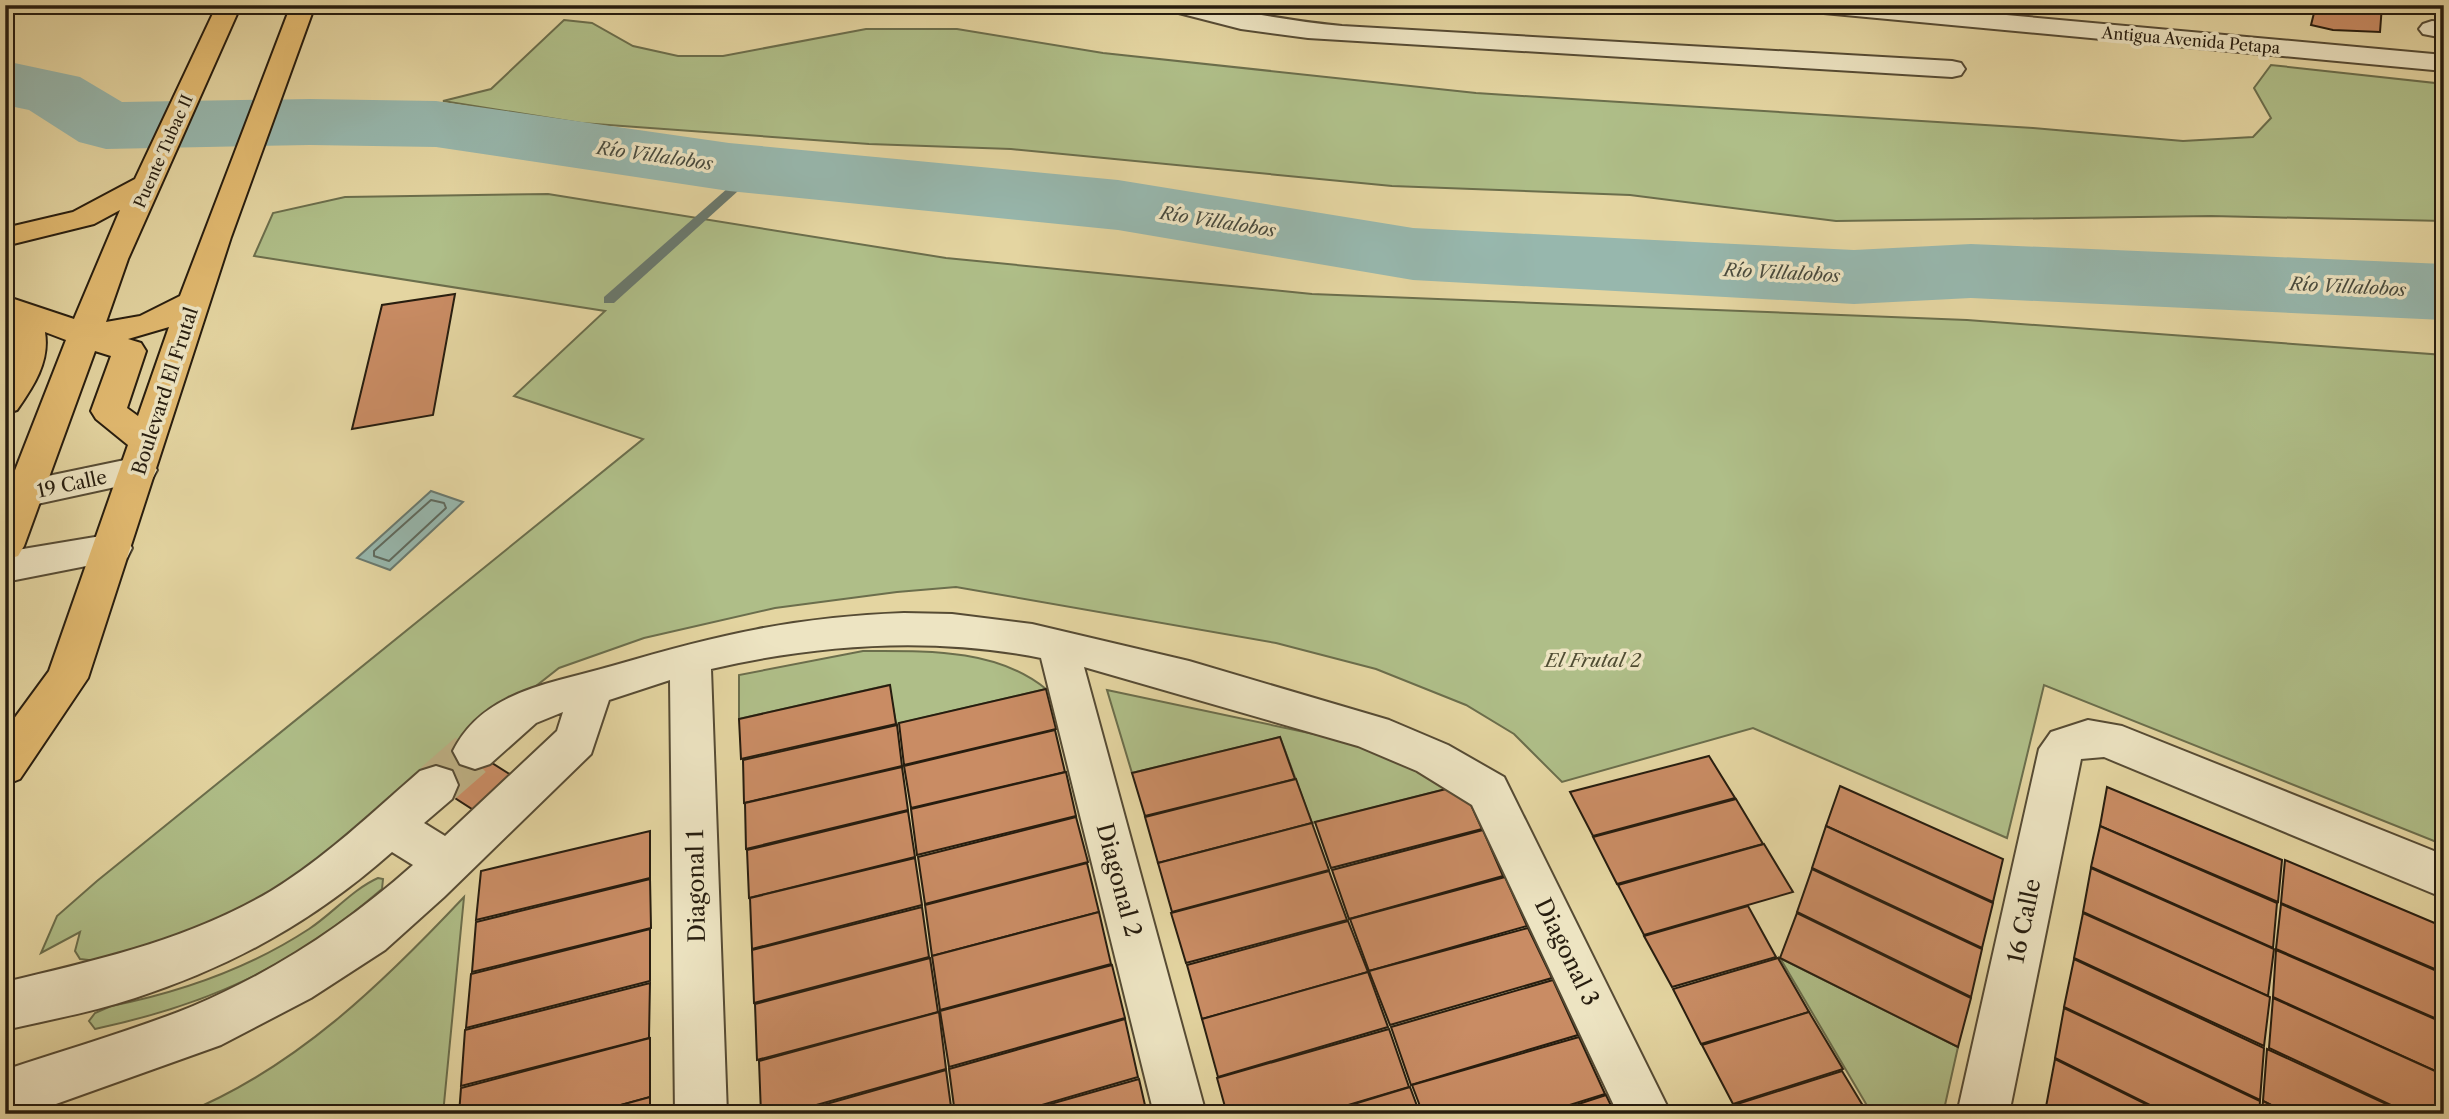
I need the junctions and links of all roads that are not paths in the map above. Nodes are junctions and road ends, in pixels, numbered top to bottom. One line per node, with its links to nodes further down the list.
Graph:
1 (229, 5): 7 (main road, Puente Tubac II)
2 (303, 5): 9 (main road, Boulevard El Frutal)
3 (1176, 5): 6 (street)
4 (1813, 5): 5 (street, Antigua Avenida Petapa)
5 (2444, 63)
6 (1952, 69)
7 (148, 184): 8 (main road); 11 (main road, Puente Tubac II)
8 (5, 237)
9 (195, 301): 11 (main road); 13 (main road, Boulevard El Frutal)
10 (13, 309): 11 (main road); 12 (main road)
11 (85, 335): 13 (main road); 14 (main road)
12 (5, 402)
13 (144, 456): 14 (street, 19 Calle); 16 (main road, Boulevard El Frutal)
14 (15, 496): 15 (main road)
15 (5, 546)
16 (113, 548): 17 (street); 22 (main road, Boulevard El Frutal)
17 (5, 567)
18 (1058, 646): 19 (street); 30 (street, Diagonal 2); 31 (street, Diagonal 3)
19 (691, 659): 20 (street); 29 (street, Diagonal 1)
20 (591, 691): 21 (street); 25 (street)
21 (475, 751)
22 (5, 766)
23 (436, 785): 24 (street)
24 (389, 826): 25 (street); 27 (street)
25 (448, 862): 28 (street)
26 (2444, 877): 32 (street, 16 Calle)
27 (5, 1006)
28 (5, 1096)
29 (701, 1114)
30 (1181, 1114)
31 (1645, 1114)
32 (1983, 1114)

